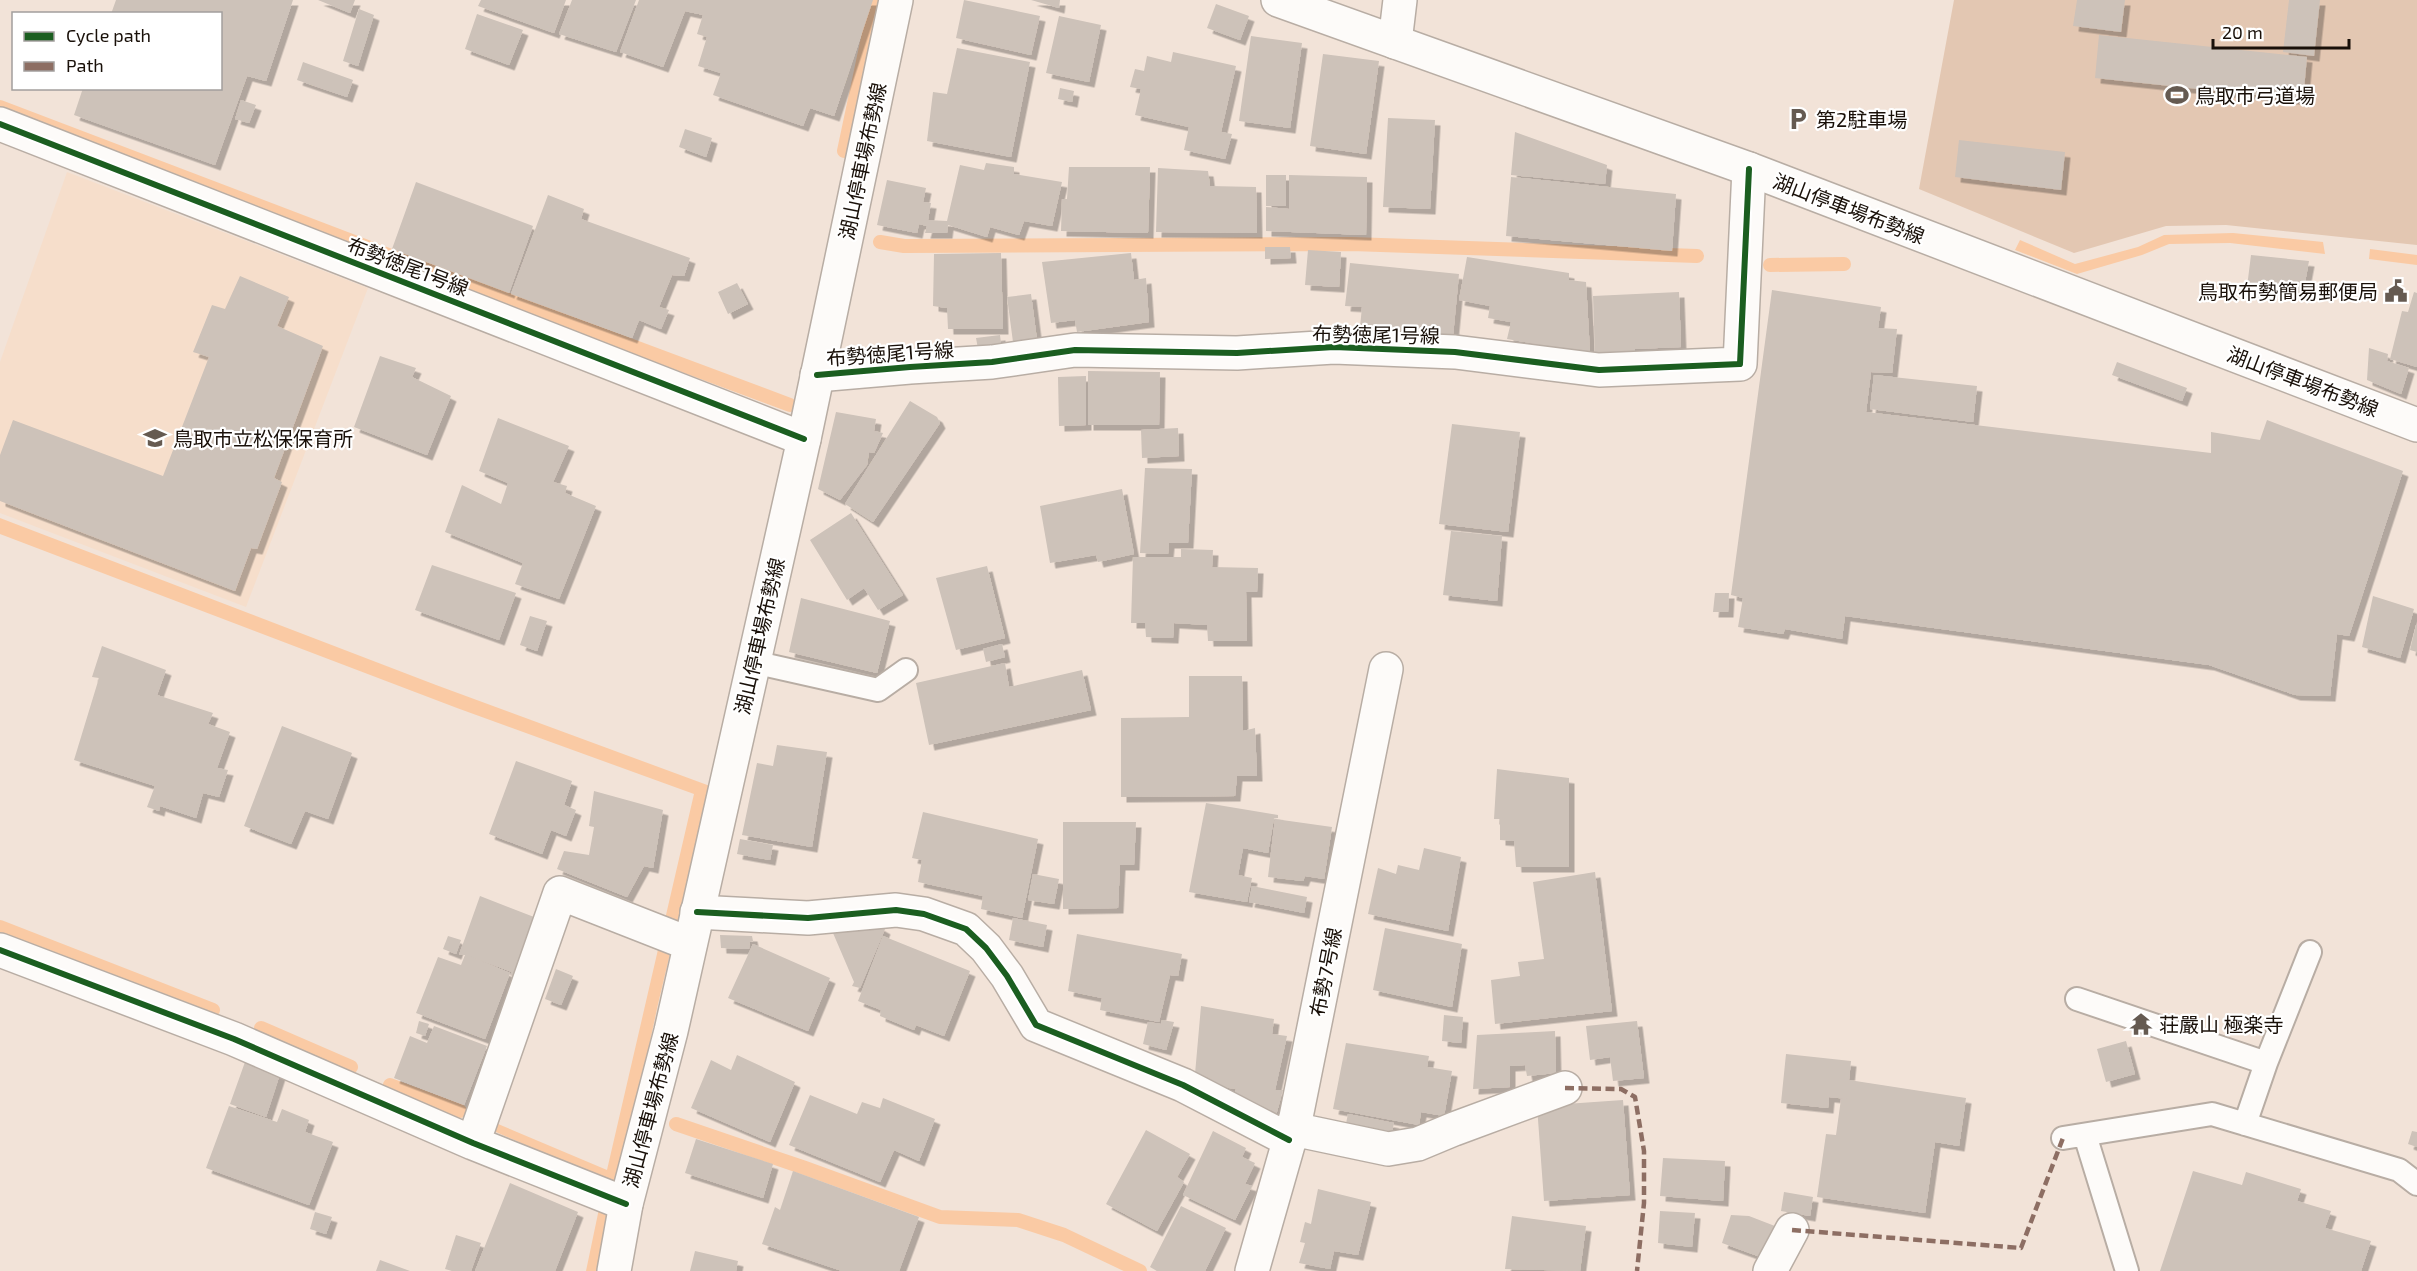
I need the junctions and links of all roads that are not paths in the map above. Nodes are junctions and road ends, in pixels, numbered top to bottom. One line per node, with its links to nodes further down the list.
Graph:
1 (896, 0): 7 (street, 湖山停車場布勢線)
2 (1278, 0): 4 (street, 湖山停車場布勢線)
3 (1400, 0): 4 (street)
4 (1395, 42): 6 (street, 湖山停車場布勢線)
5 (0, 124): 9 (street, 布勢徳尾1号線)
6 (1749, 169): 7 (street, 布勢徳尾1号線); 8 (street, 湖山停車場布勢線)
7 (817, 375): 9 (street, 湖山停車場布勢線)
8 (2417, 425)
9 (804, 438): 10 (street, 湖山停車場布勢線)
10 (753, 662): 12 (lane); 13 (street, 湖山停車場布勢線)
11 (1386, 669): 21 (street, 布勢7号線)
12 (906, 670)
13 (697, 912): 14 (street, 湖山停車場布勢線); 21 (street)
14 (690, 944): 22 (street); 24 (street, 湖山停車場布勢線)
15 (0, 950): 22 (street)
16 (2310, 952): 18 (lane)
17 (2077, 999): 18 (lane)
18 (2266, 1063): 20 (lane)
19 (1565, 1088): 21 (street)
20 (2245, 1124): 23 (lane); 29 (lane)
21 (1291, 1135): 27 (street, 布勢7号線)
22 (473, 1143): 24 (street)
23 (2417, 1184)
24 (626, 1204): 26 (street, 湖山停車場布勢線)
25 (1792, 1230): 28 (street)
26 (614, 1271)
27 (1252, 1271)
28 (1770, 1271)
29 (2127, 1271)

